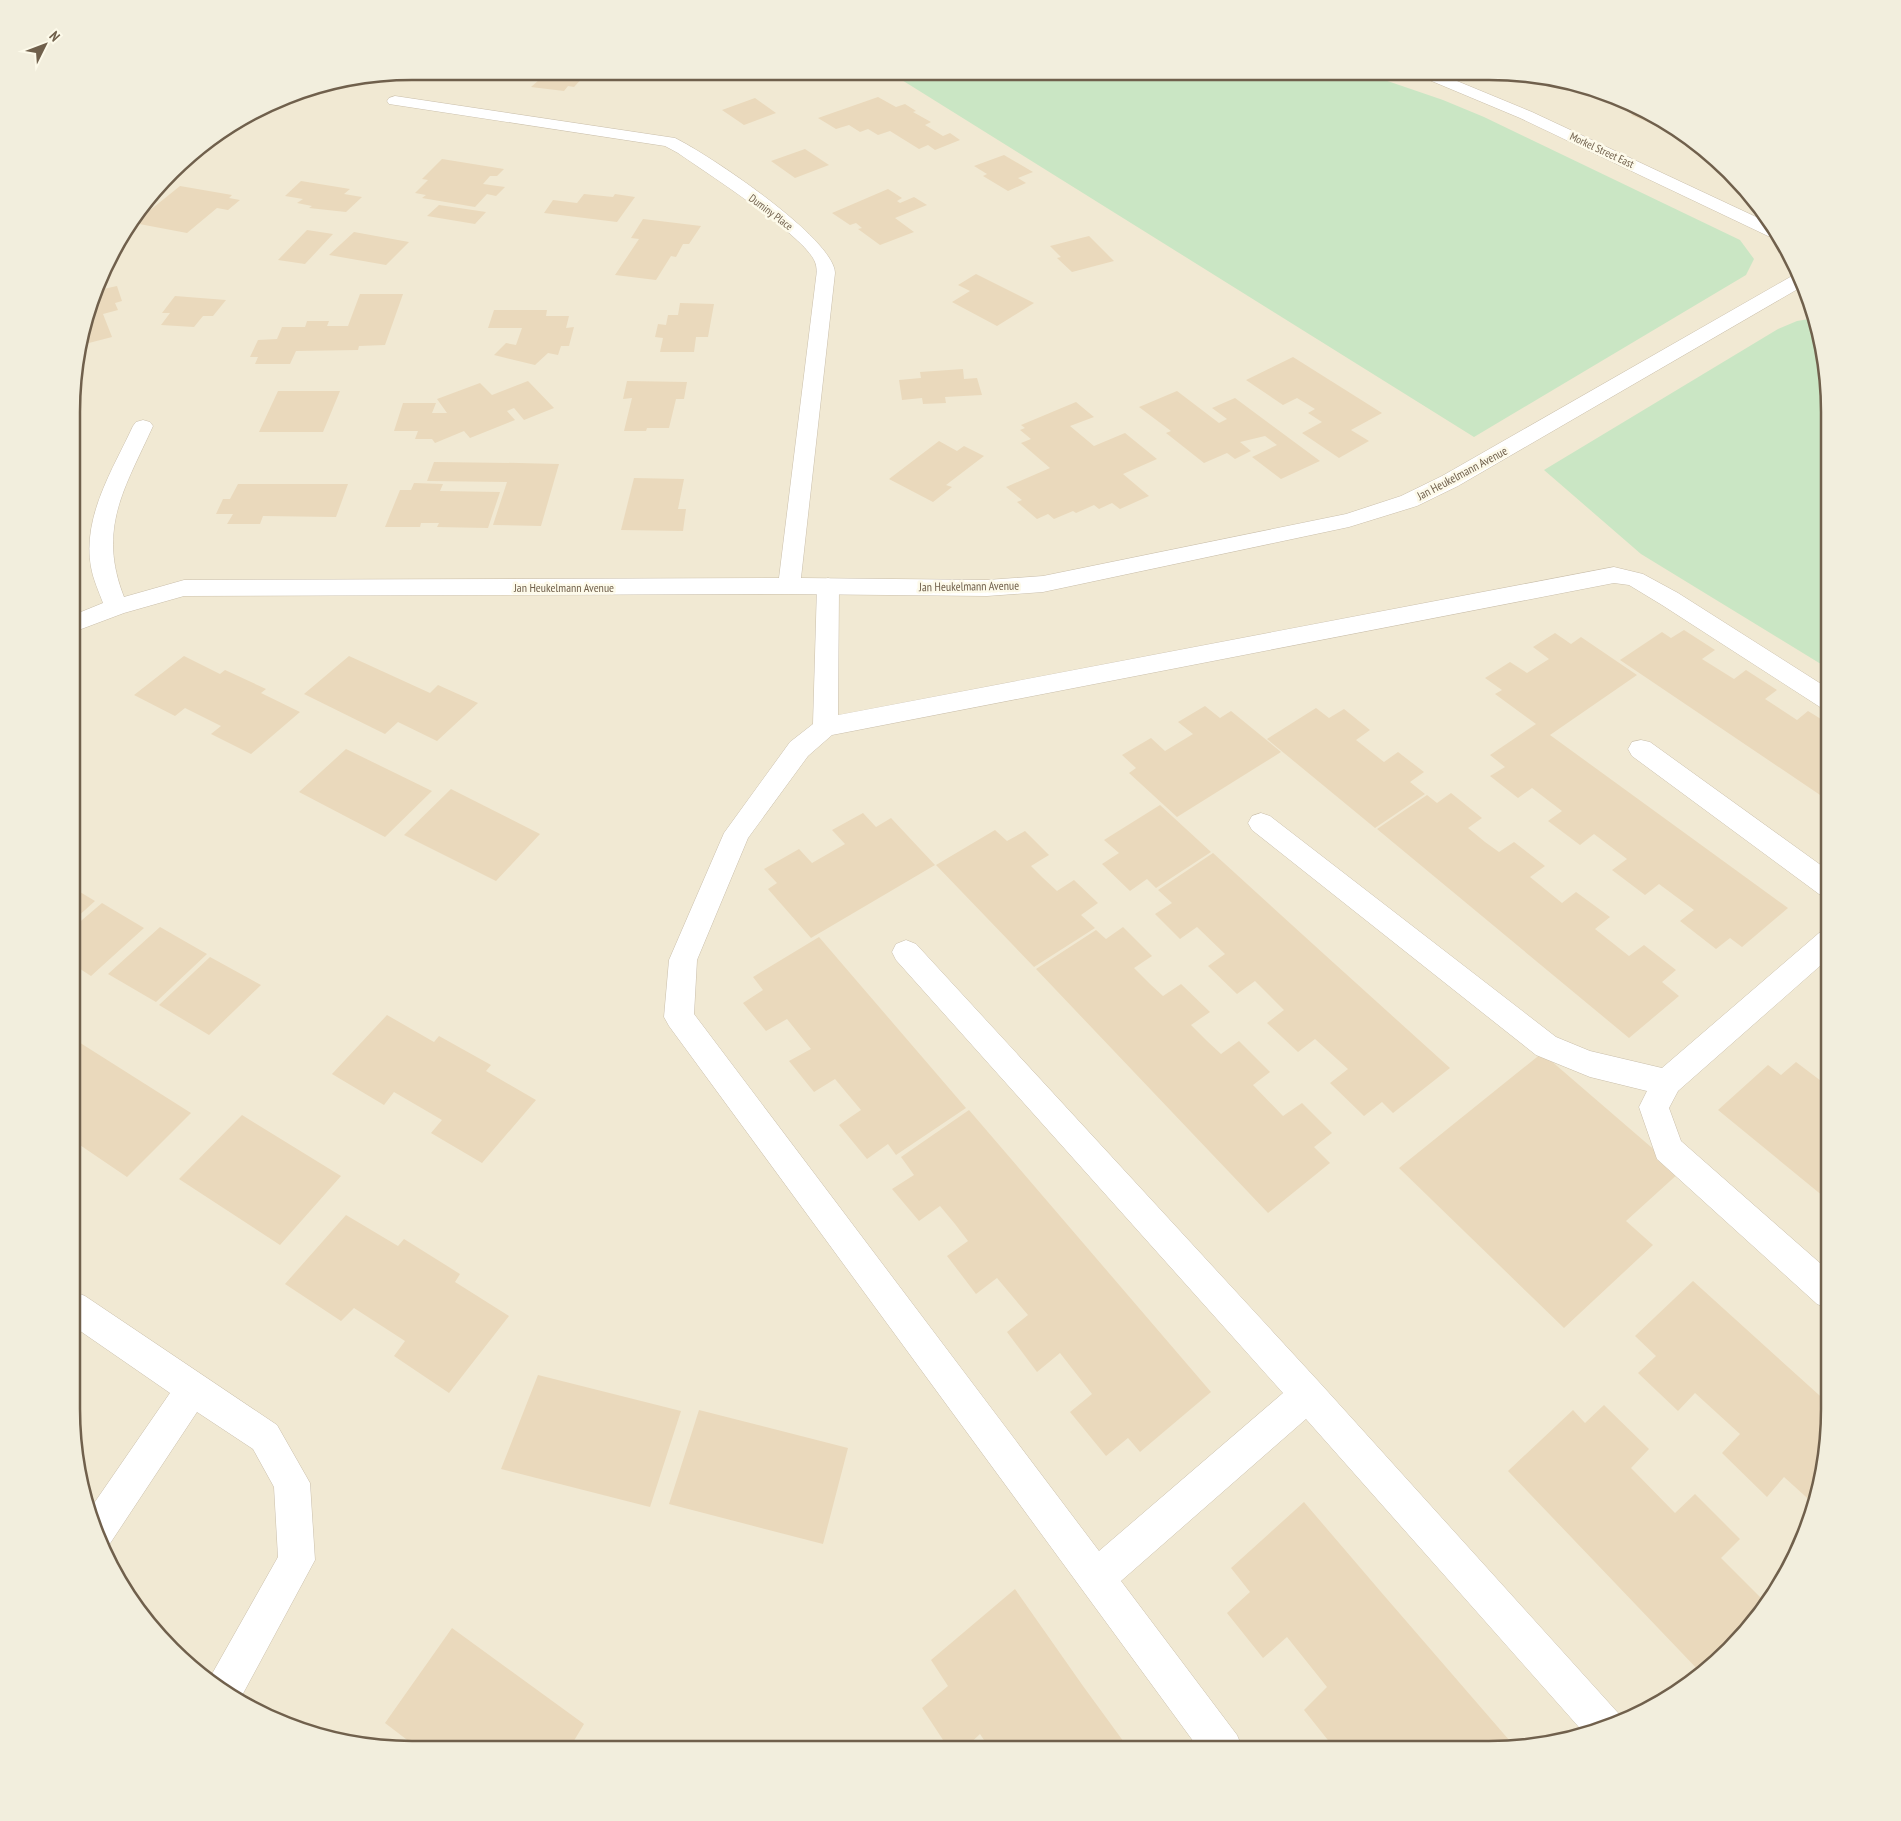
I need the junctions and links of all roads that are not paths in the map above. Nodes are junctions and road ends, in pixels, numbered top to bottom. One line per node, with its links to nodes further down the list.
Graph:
1 (1441, 80): 3 (street, Morkel Street East)
2 (395, 101): 6 (street, Duminy Place)
3 (1765, 228)
4 (1795, 282): 7 (street, Jan Heukelmann Avenue)
5 (143, 426): 8 (street)
6 (788, 586): 7 (street, Jan Heukelmann Avenue); 8 (street, Jan Heukelmann Avenue)
7 (828, 586): 11 (street)
8 (116, 606): 9 (street, Jan Heukelmann Avenue)
9 (80, 621)
10 (1821, 696): 11 (street)
11 (825, 727): 23 (street)
12 (1642, 749): 14 (street)
13 (1261, 823): 17 (street)
14 (1821, 880)
15 (1821, 948): 17 (street)
16 (906, 952): 21 (street)
17 (1667, 1082): 18 (street)
18 (1821, 1286)
19 (80, 1312): 20 (street)
20 (193, 1388): 22 (street); 24 (street)
21 (1308, 1395): 23 (street); 25 (street)
22 (101, 1525)
23 (1096, 1578): 26 (street)
24 (227, 1684)
25 (1599, 1722)
26 (1217, 1741)

